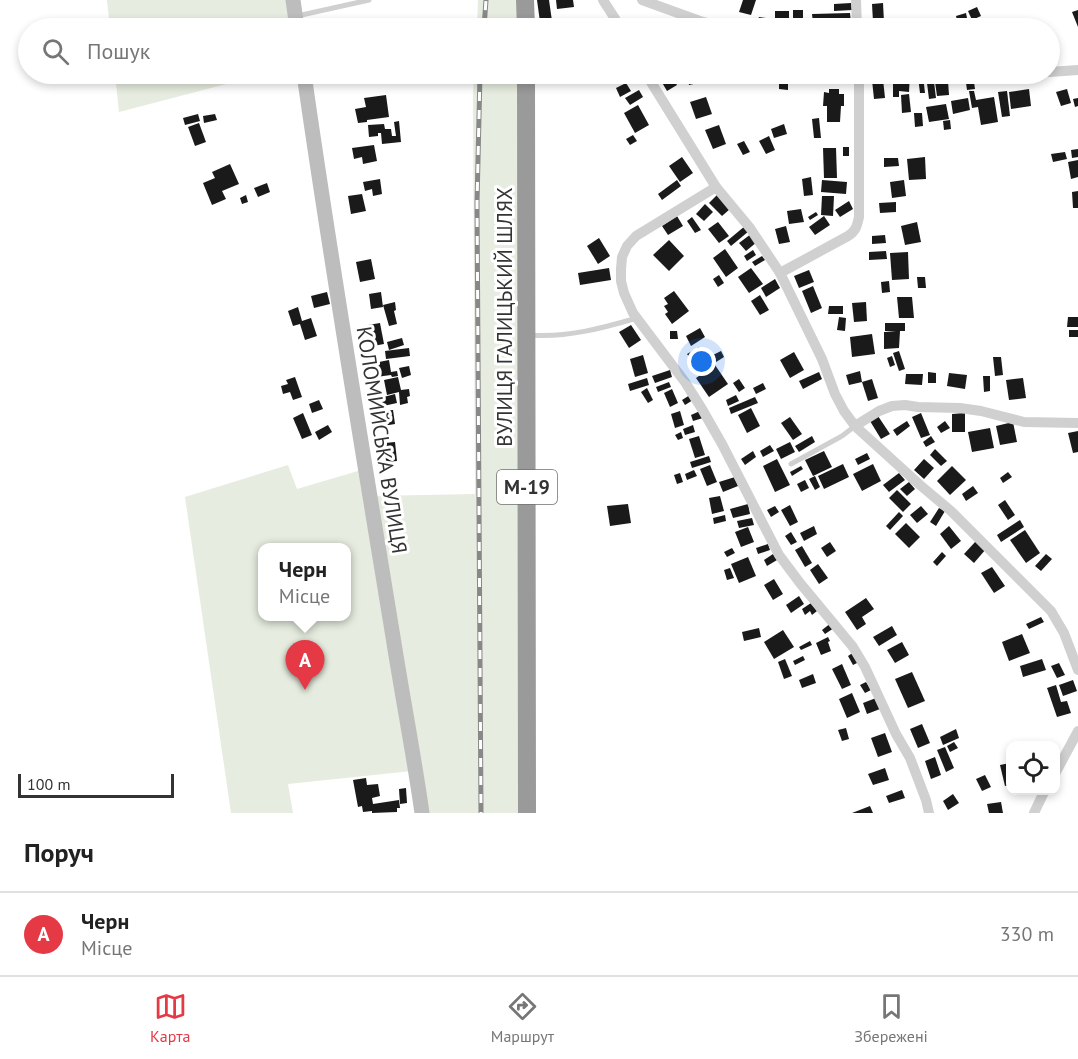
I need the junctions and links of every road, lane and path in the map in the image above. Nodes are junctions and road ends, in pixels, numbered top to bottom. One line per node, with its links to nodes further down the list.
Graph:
1 (293, 0): 7 (street)
2 (369, 0): 8 (lane)
3 (525, 0): 9 (highway)
4 (603, 0): 10 (street)
5 (642, 0): 11 (street)
6 (856, 0): 12 (street)
7 (296, 18)
8 (310, 18)
9 (526, 18)
10 (615, 18)
11 (692, 18)
12 (857, 18)
13 (1078, 70): 14 (street)
14 (1060, 71)
15 (306, 84): 31 (street, КОЛОМИЙСЬКА ВУЛИЦЯ)
16 (526, 84): 22 (highway, ВУЛИЦЯ ГАЛИЦЬКИЙ ШЛЯХ / М-19)
17 (652, 84): 19 (street)
18 (859, 84): 20 (street)
19 (716, 187): 20 (street); 21 (street)
20 (780, 273): 24 (street)
21 (637, 318): 22 (lane); 33 (street)
22 (526, 335): 32 (highway, ВУЛИЦЯ ГАЛИЦЬКИЙ ШЛЯХ / М-19)
23 (1078, 423): 24 (street)
24 (855, 426): 25 (lane); 26 (street)
25 (791, 464)
26 (1078, 670)
27 (1078, 731): 28 (street)
28 (1075, 744): 29 (street)
29 (1060, 766)
30 (1043, 795): 34 (street)
31 (422, 813)
32 (527, 813)
33 (929, 813)
34 (1034, 813)

